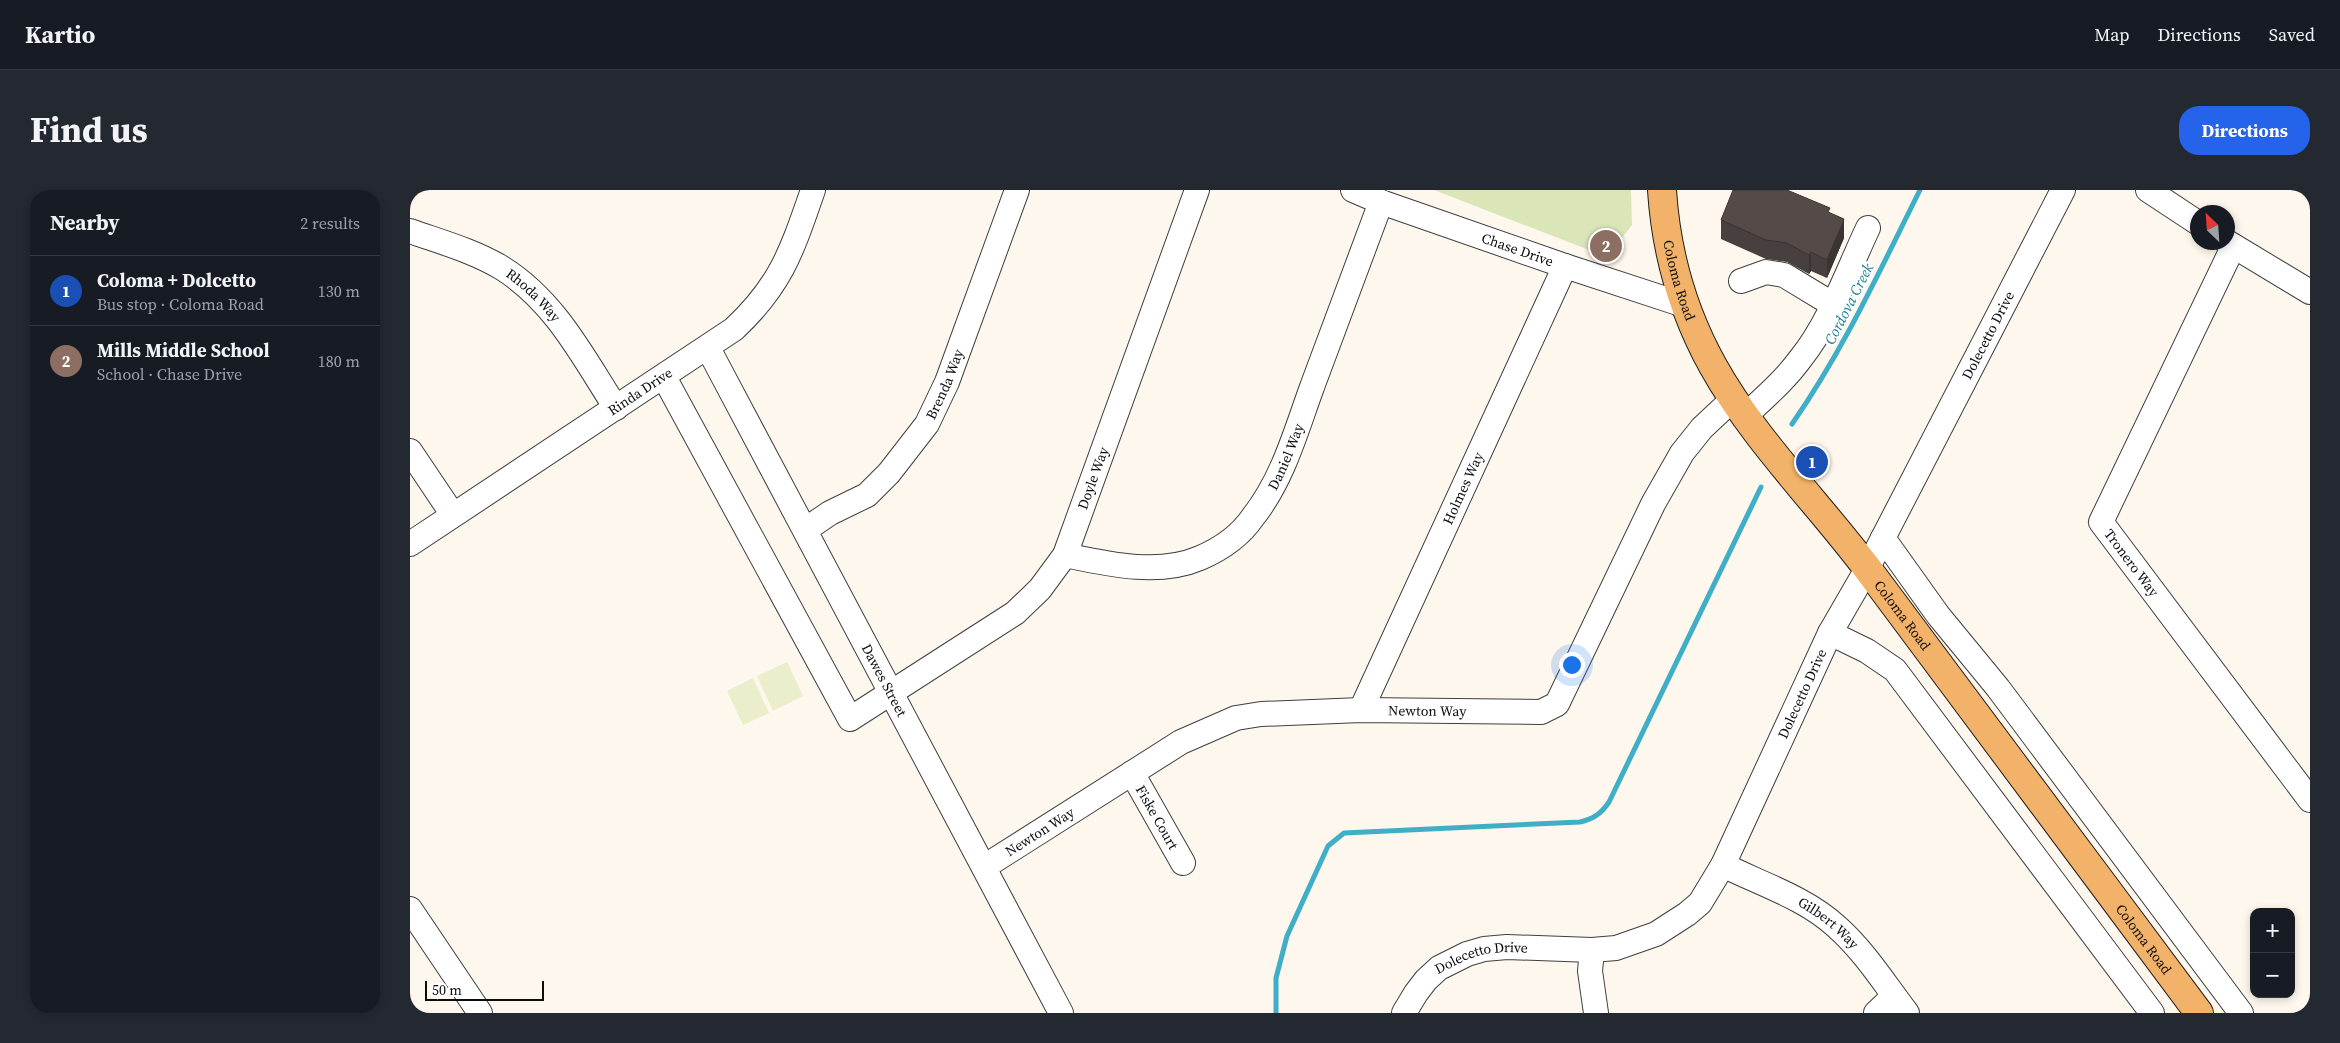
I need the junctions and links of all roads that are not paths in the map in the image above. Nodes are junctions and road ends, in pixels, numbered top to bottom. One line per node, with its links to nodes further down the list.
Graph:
1 (812, 190): 19 (street, Rinda Drive)
2 (1017, 190): 25 (street, Brenda Way)
3 (1197, 190): 28 (street, Doyle Way)
4 (1353, 190): 8 (street, Chase Drive)
5 (1662, 190): 17 (main road, Coloma Road)
6 (2063, 190): 26 (street, Dolecetto Drive)
7 (2148, 190): 9 (street)
8 (1381, 202): 14 (street, Chase Drive); 28 (street, Daniel Way)
9 (2190, 218)
10 (1868, 228): 18 (street, Newton Way)
11 (410, 230): 21 (street, Rhoda Way)
12 (2235, 248): 16 (street)
13 (2228, 250): 34 (street, Tronero Way)
14 (1565, 266): 17 (street, Chase Drive); 32 (street, Holmes Way)
15 (1741, 281): 18 (street)
16 (2310, 292)
17 (1684, 304): 22 (main road, Coloma Road)
18 (1832, 304): 22 (street, Newton Way)
19 (708, 348): 20 (street, Rinda Drive); 25 (street, Dawes Street)
20 (664, 377): 21 (street, Rinda Drive); 31 (street, Doyle Way)
21 (616, 408): 24 (street, Rinda Drive)
22 (1739, 408): 29 (main road, Coloma Road); 32 (street, Newton Way)
23 (410, 451): 24 (street)
24 (453, 515): 27 (street, Rinda Drive)
25 (804, 530): 31 (street, Dawes Street)
26 (1883, 538): 29 (street, Dolecetto Drive); 48 (street)
27 (410, 544)
28 (1065, 555): 31 (street, Doyle Way)
29 (1868, 569): 30 (street, Dolecetto Drive); 47 (main road, Coloma Road)
30 (1830, 633): 36 (street, Dolecetto Drive); 46 (street)
31 (891, 694): 37 (street, Dawes Street)
32 (1361, 710): 33 (street, Newton Way)
33 (1132, 773): 35 (street, Fiske Court); 37 (street, Newton Way)
34 (2310, 800)
35 (1183, 863)
36 (1723, 865): 39 (street, Dolecetto Drive); 40 (street, Gilbert Way)
37 (984, 867): 42 (street, Dawes Street)
38 (410, 909): 41 (street)
39 (1592, 950): 43 (street, Dolecetto Drive); 44 (street)
40 (1900, 1005): 45 (street)
41 (480, 1013)
42 (1061, 1013)
43 (1404, 1013)
44 (1596, 1013)
45 (1876, 1013)
46 (2152, 1013)
47 (2199, 1013)
48 (2241, 1013)

